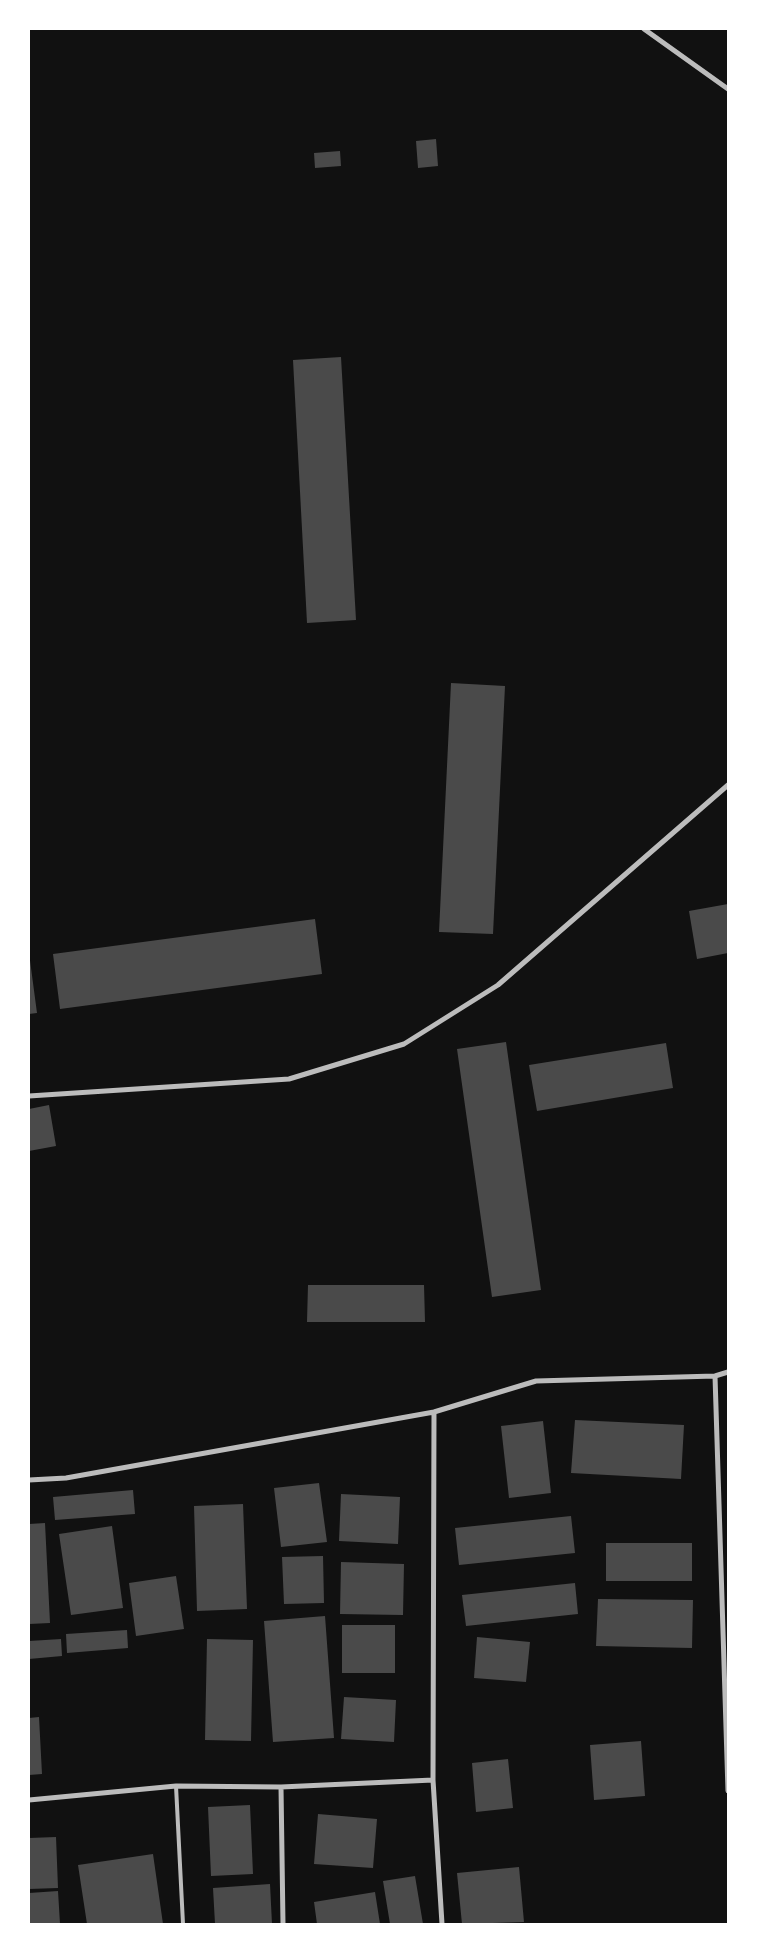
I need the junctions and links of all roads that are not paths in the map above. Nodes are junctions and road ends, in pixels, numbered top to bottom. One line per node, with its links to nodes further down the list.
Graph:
1 (644, 29): 2 (street)
2 (728, 90)
3 (728, 785): 4 (street)
4 (29, 1096)
5 (728, 1372): 6 (street)
6 (715, 1376): 7 (street); 12 (street)
7 (434, 1412): 8 (street); 9 (street)
8 (29, 1480)
9 (433, 1780): 11 (street); 16 (street)
10 (176, 1786): 11 (street); 13 (street); 14 (lane)
11 (281, 1787): 15 (street)
12 (728, 1792)
13 (29, 1800)
14 (184, 1924)
15 (284, 1924)
16 (442, 1924)

